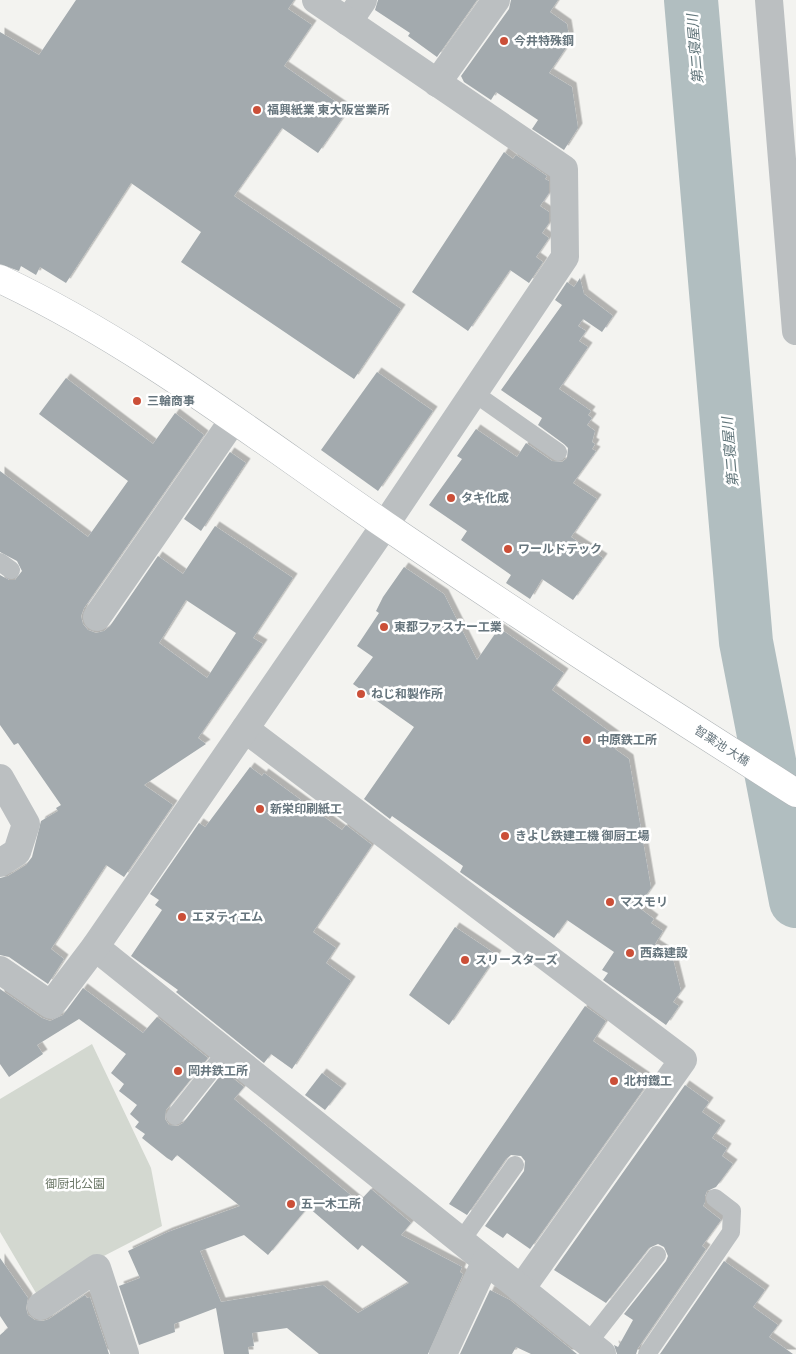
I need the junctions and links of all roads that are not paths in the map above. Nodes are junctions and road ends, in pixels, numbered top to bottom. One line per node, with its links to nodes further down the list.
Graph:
1 (316, 0): 5 (street)
2 (364, 0): 5 (street)
3 (496, 0): 6 (street)
4 (769, 0): 7 (street)
5 (348, 22): 6 (street)
6 (437, 84): 10 (street)
7 (790, 192): 9 (street)
8 (0, 279): 11 (street, 智葉池 大橋)
9 (796, 331)
10 (474, 393): 12 (lane); 13 (street)
11 (234, 419): 13 (street, 智葉池 大橋); 14 (street)
12 (558, 452)
13 (385, 525): 15 (street); 17 (street, 智葉池 大橋)
14 (98, 617)
15 (245, 729): 19 (street); 28 (street)
16 (0, 778): 18 (street)
17 (796, 793)
18 (0, 863)
19 (95, 947): 20 (street); 21 (street)
20 (0, 970)
21 (226, 1052): 22 (lane); 25 (street)
22 (175, 1116)
23 (515, 1165): 25 (lane)
24 (715, 1198): 33 (lane)
25 (461, 1241): 27 (street)
26 (657, 1254): 30 (lane)
27 (486, 1261): 28 (street); 32 (street)
28 (521, 1289): 30 (street)
29 (41, 1306): 31 (street)
30 (591, 1350)
31 (125, 1354)
32 (443, 1354)
33 (648, 1354)

